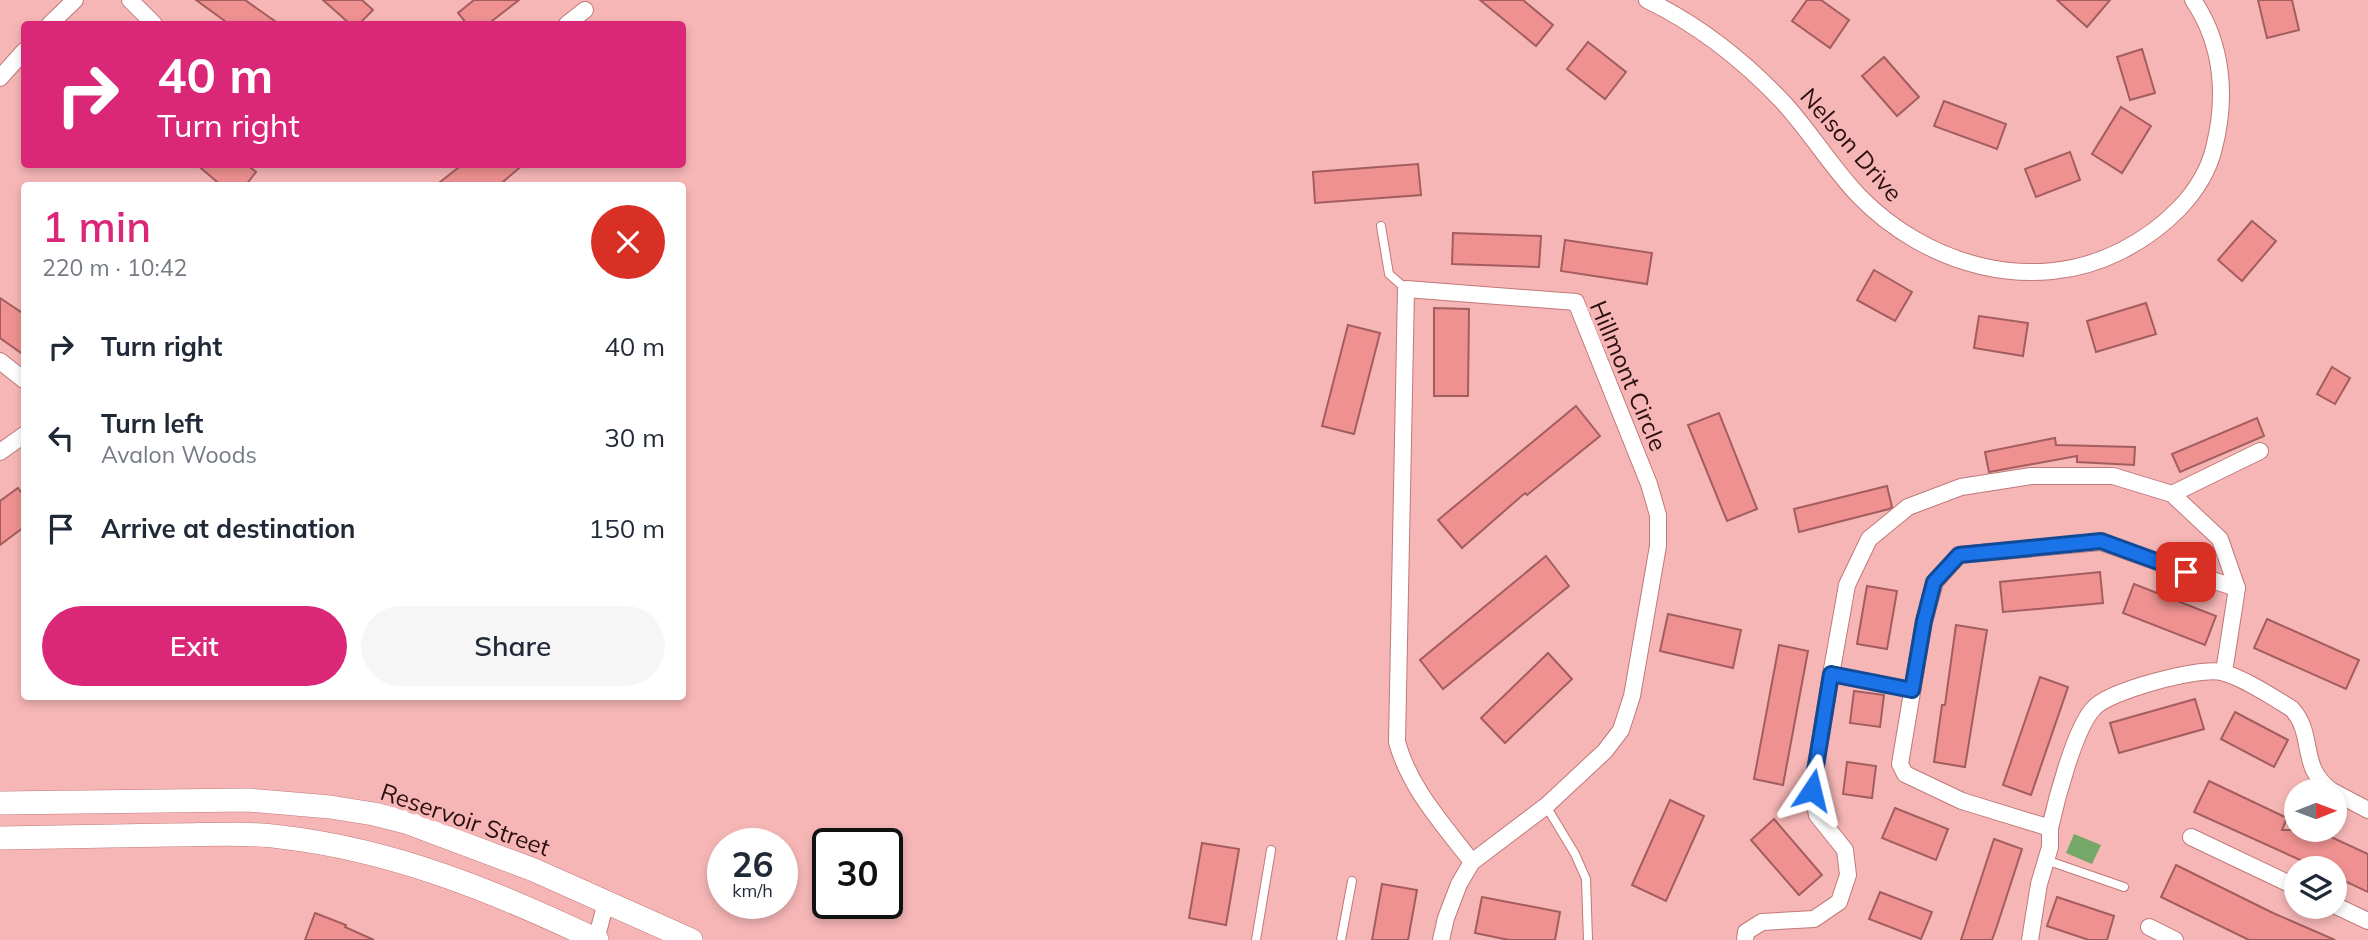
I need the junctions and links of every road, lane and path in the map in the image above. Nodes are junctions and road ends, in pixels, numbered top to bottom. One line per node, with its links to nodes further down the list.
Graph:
1 (75, 0): 6 (street)
2 (130, 0): 7 (street)
3 (1647, 0): 4 (street, Nelson Drive)
4 (2193, 0)
5 (585, 10): 8 (street)
6 (53, 21)
7 (151, 21)
8 (571, 21)
9 (21, 54): 10 (street)
10 (1, 74)
11 (1381, 226): 12 (lane)
12 (1406, 289): 26 (street, Hillmont Circle); 33 (street)
13 (0, 361): 14 (street)
14 (21, 378)
15 (21, 437): 17 (street)
16 (2260, 451): 18 (street)
17 (0, 453)
18 (2172, 494): 19 (street); 21 (street)
19 (2237, 588): 20 (street); 22 (street)
20 (2224, 673): 23 (street); 28 (street)
21 (1831, 674): 22 (lane); 47 (street)
22 (1912, 690): 28 (street)
23 (2318, 779)
24 (2347, 799): 27 (street)
25 (0, 803): 37 (main road, Reservoir Street)
26 (1546, 806): 33 (street, Hillmont Circle); 46 (lane)
27 (2368, 810)
28 (2050, 828): 32 (street)
29 (2191, 837): 35 (street)
30 (0, 838): 41 (main road)
31 (1271, 850): 43 (lane)
32 (2046, 860): 36 (lane); 48 (street)
33 (1472, 862): 45 (street, Hillmont Circle)
34 (1352, 881): 44 (lane)
35 (2284, 881)
36 (2124, 887)
37 (606, 902): 41 (street); 42 (main road, Reservoir Street)
38 (2347, 911): 39 (street)
39 (2368, 921)
40 (2149, 927): 49 (street)
41 (597, 940)
42 (691, 940)
43 (1256, 940)
44 (1341, 940)
45 (1441, 940)
46 (1588, 940)
47 (1745, 940)
48 (2029, 940)
49 (2175, 940)

